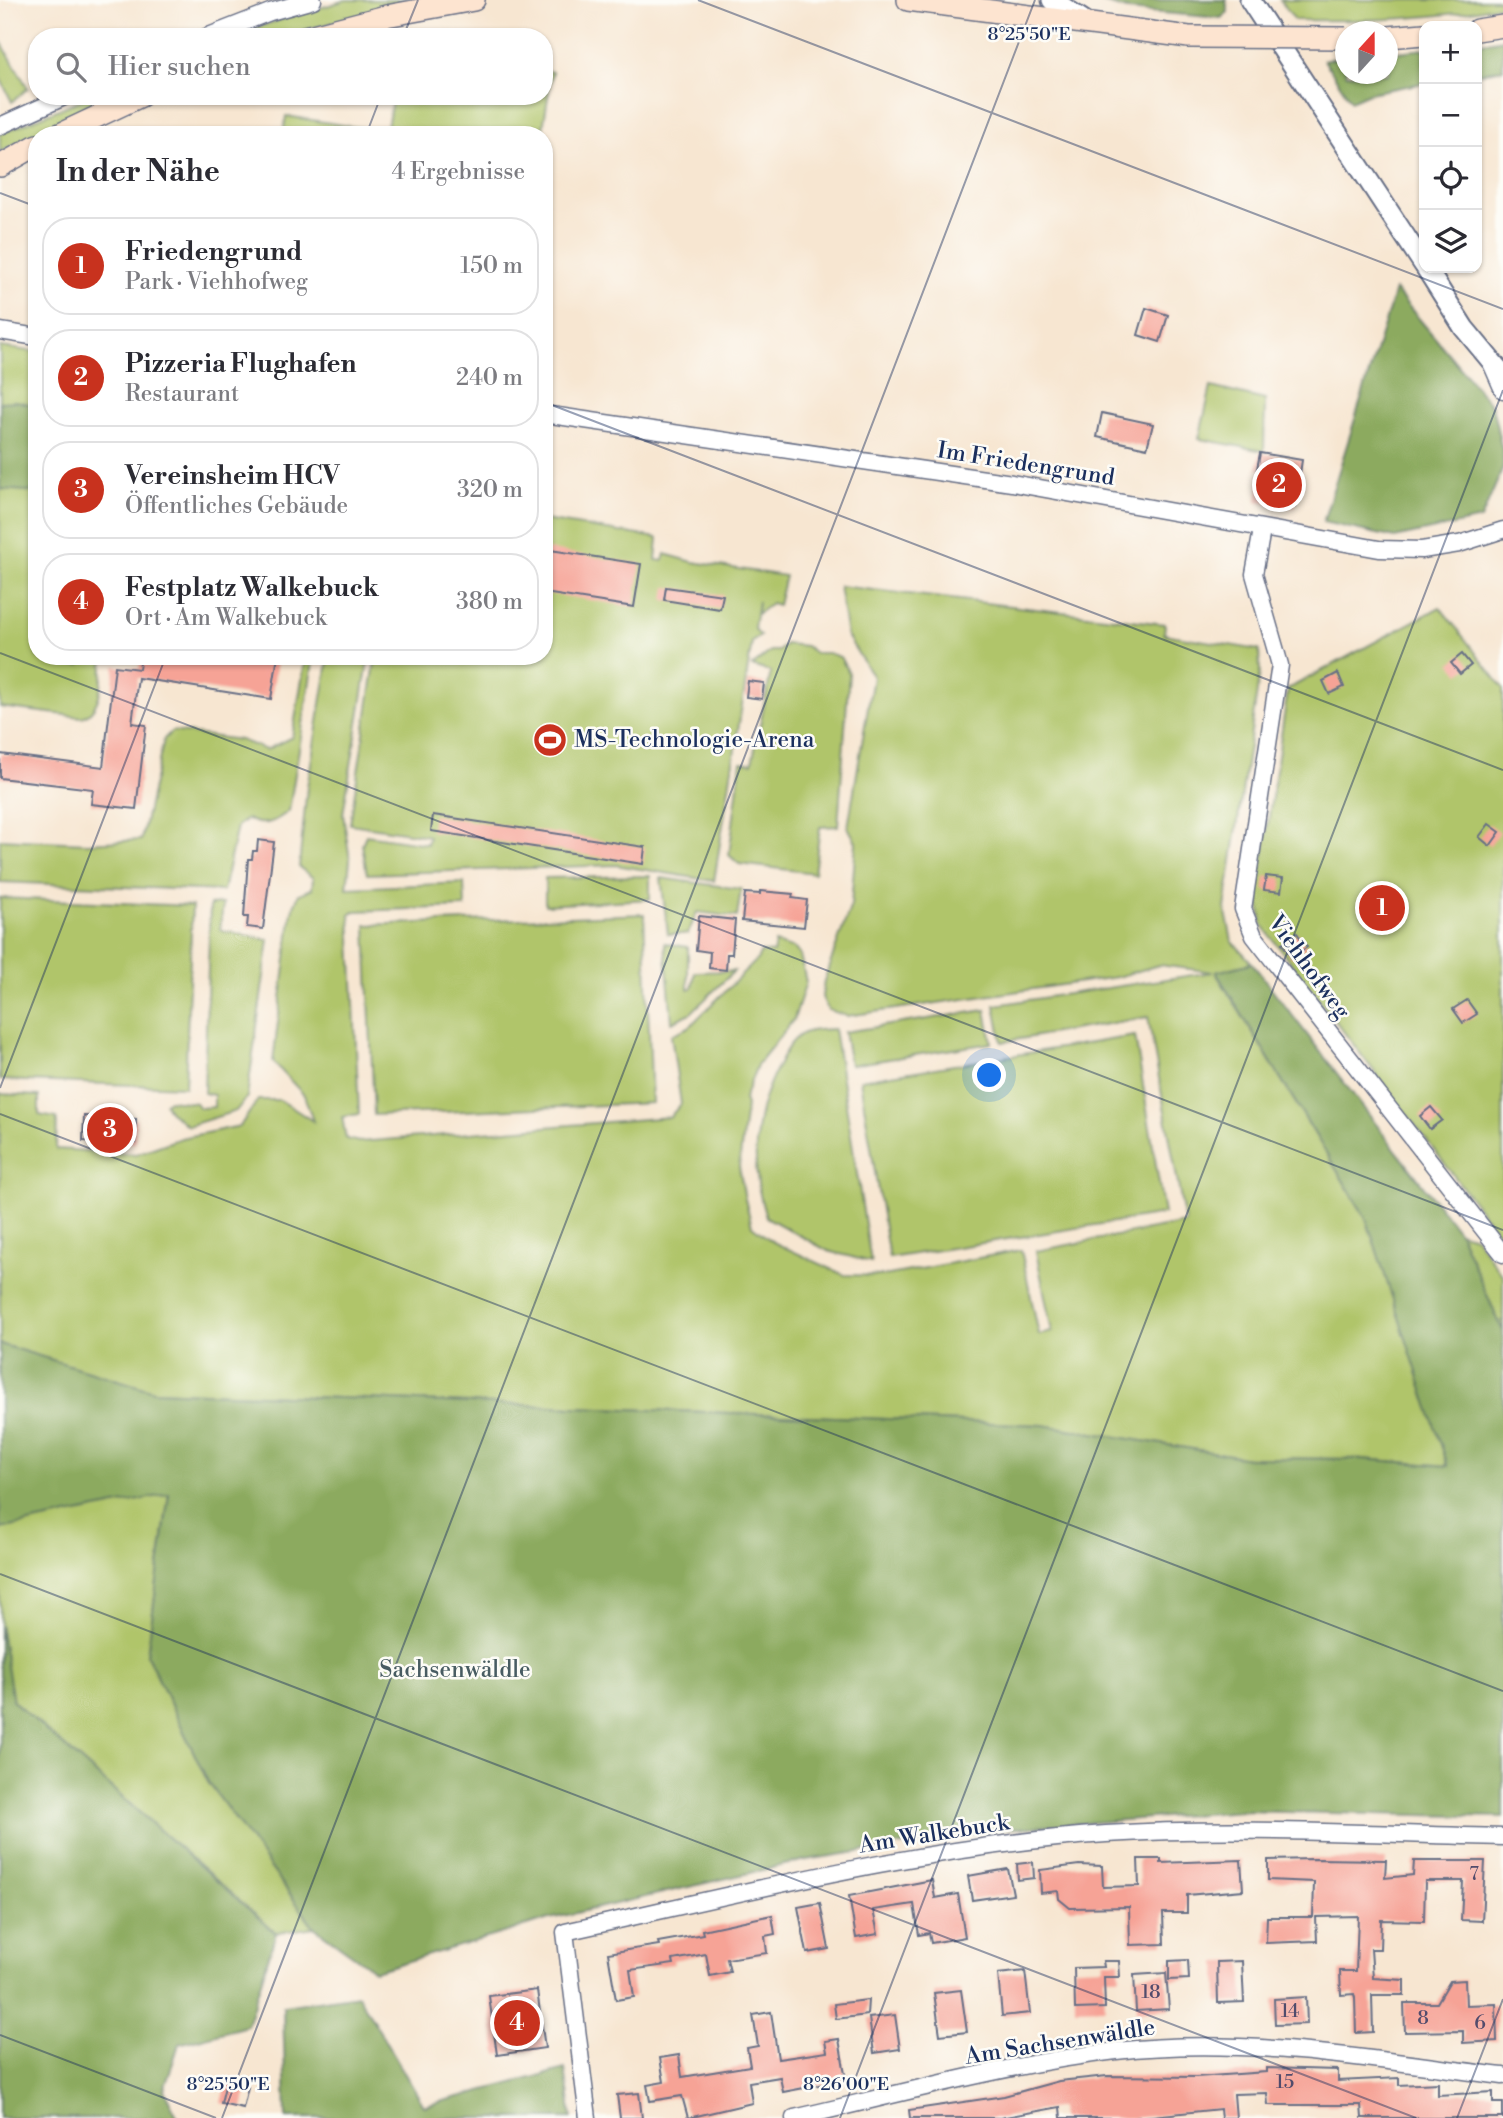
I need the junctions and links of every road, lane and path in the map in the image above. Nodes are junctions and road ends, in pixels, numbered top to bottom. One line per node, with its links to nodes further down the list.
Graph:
1 (313, 0): 10 (street)
2 (474, 0): 11 (main road)
3 (908, 0): 6 (main road)
4 (1052, 0): 8 (street)
5 (1250, 0): 22 (street)
6 (971, 4): 7 (main road)
7 (1000, 6): 8 (main road)
8 (1090, 24): 15 (main road, bridge)
9 (1503, 26): 12 (main road)
10 (229, 28)
11 (340, 28)
12 (1482, 29)
13 (1419, 34): 14 (main road)
14 (1398, 36)
15 (1335, 38)
16 (46, 105): 18 (street)
17 (122, 105): 19 (main road)
18 (0, 126)
19 (77, 126)
20 (28, 150): 21 (main road)
21 (0, 166)
22 (1419, 257)
23 (1429, 273): 26 (street)
24 (0, 331): 25 (street)
25 (28, 336)
26 (1488, 357): 27 (street); 28 (street)
27 (1503, 375)
28 (1503, 390)
29 (553, 415): 31 (street, Im Friedengrund)
30 (1502, 527): 31 (street, Im Friedengrund)
31 (1262, 530): 32 (street, Viehhofweg)
32 (1503, 1254)
33 (1503, 1837): 35 (street, Am Walkebuck)
34 (1503, 2076): 36 (street, Am Sachsenwäldle)
35 (589, 2118)
36 (794, 2118)

